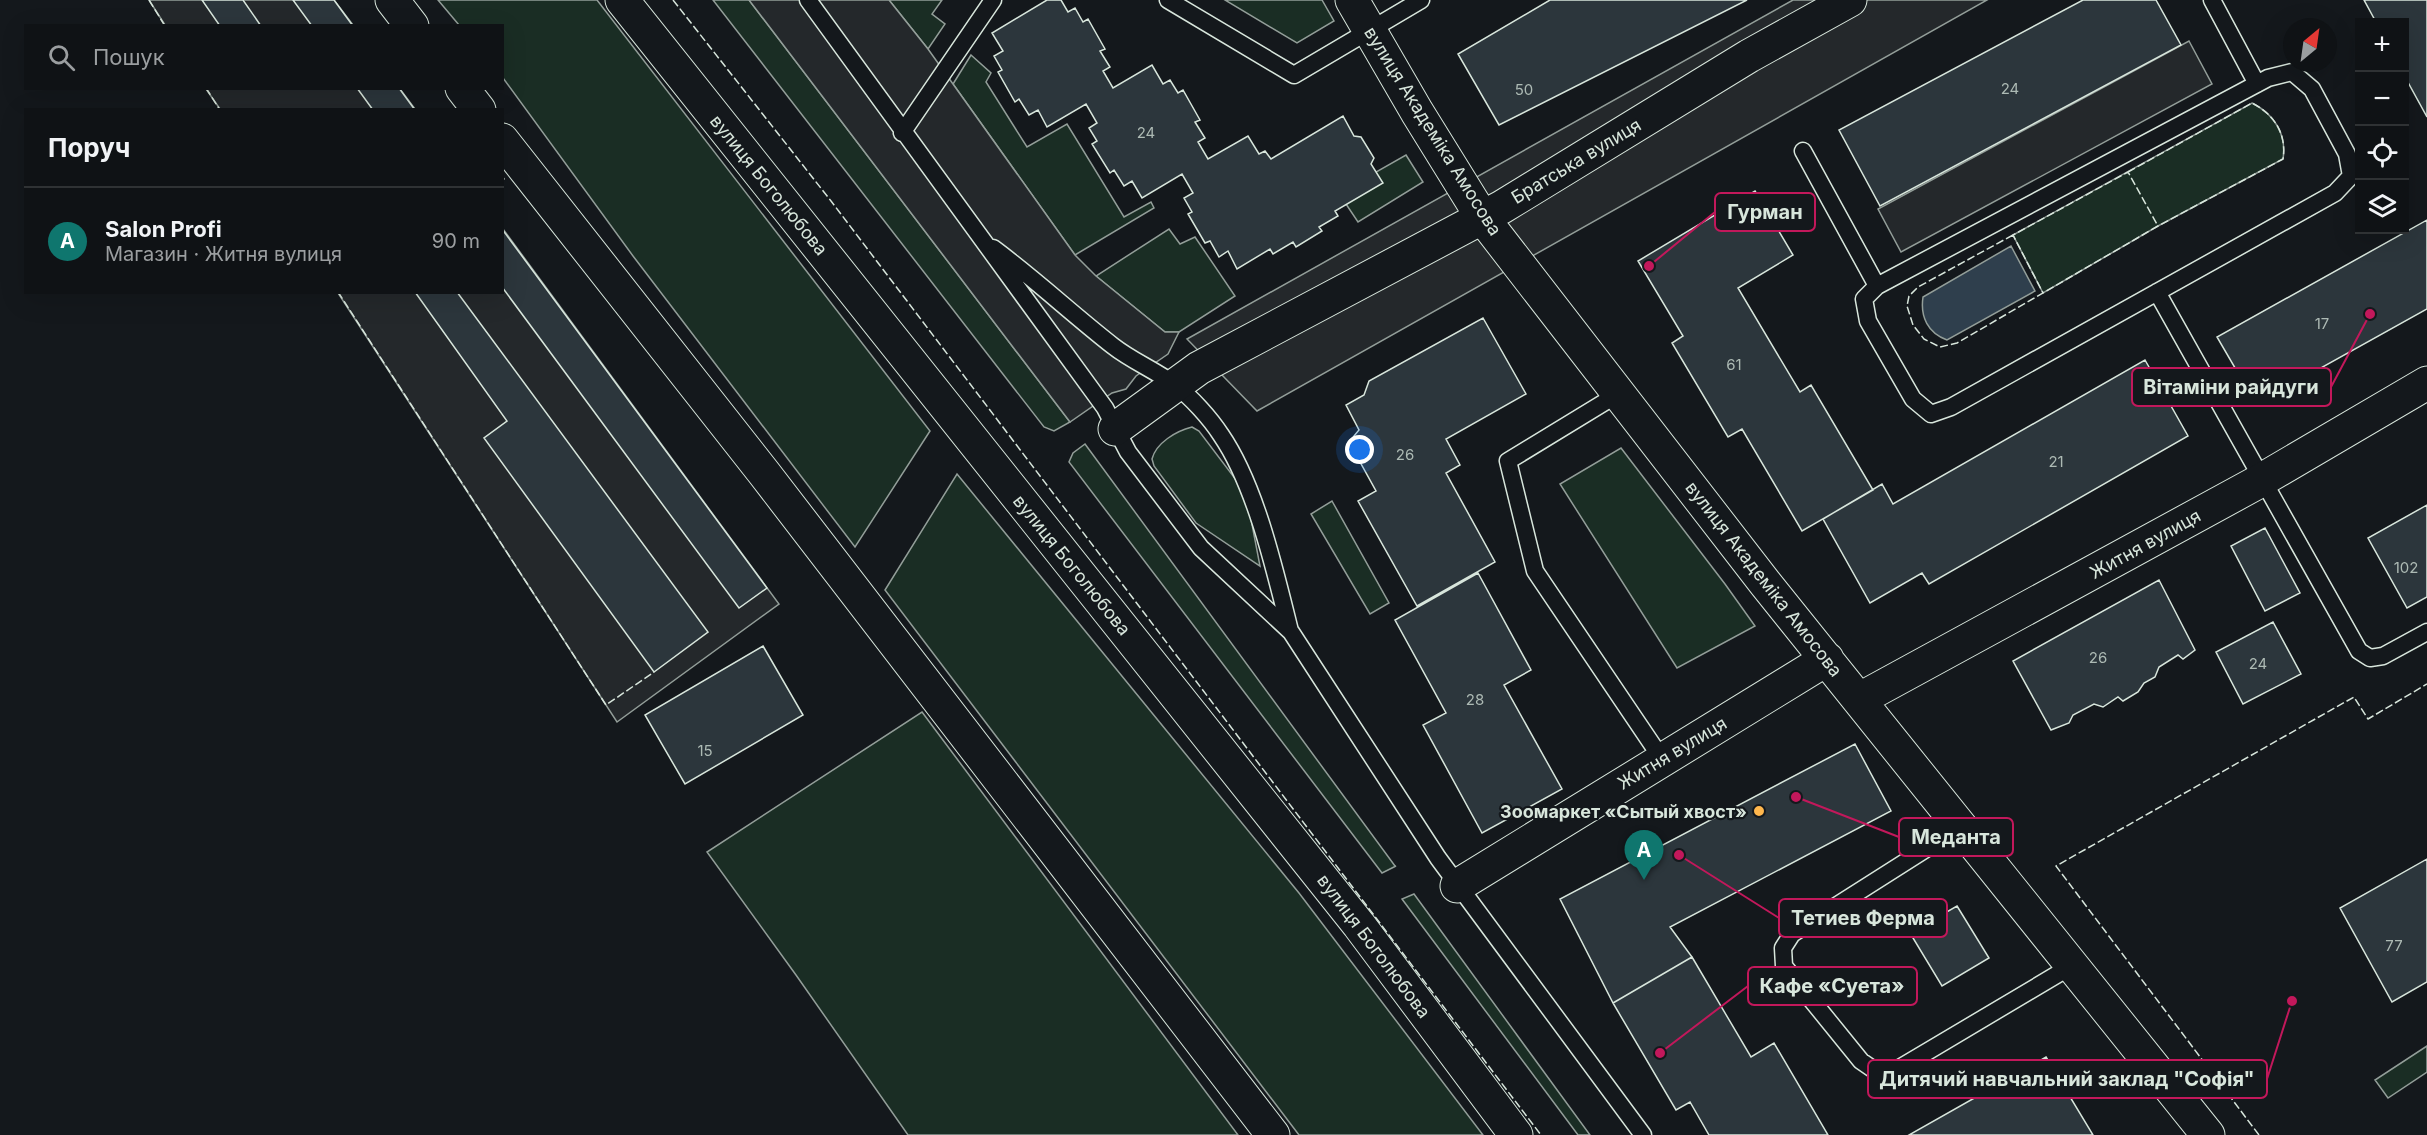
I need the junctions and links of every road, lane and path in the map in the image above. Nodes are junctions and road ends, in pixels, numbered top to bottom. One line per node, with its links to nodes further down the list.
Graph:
1 (392, 0): 10 (street)
2 (622, 0): 37 (street, вулиця Боголюбова)
3 (808, 0): 15 (lane)
4 (993, 0): 15 (lane)
5 (1168, 0): 11 (lane)
6 (1352, 0): 11 (street, вулиця Академіка Амосова)
7 (1421, 0): 11 (lane)
8 (1850, 0): 18 (street, Братська вулиця)
9 (2212, 0): 12 (lane)
10 (410, 24)
11 (1370, 29): 18 (street, вулиця Академіка Амосова)
12 (2257, 84): 20 (lane); 21 (lane)
13 (463, 90): 14 (street)
14 (477, 108)
15 (902, 133): 19 (lane)
16 (504, 143): 36 (street)
17 (1803, 151): 20 (lane)
18 (1482, 217): 23 (street, Братська вулиця); 24 (street, вулиця Академіка Амосова)
19 (981, 239): 23 (lane); 25 (lane)
20 (1876, 286): 21 (lane)
21 (2157, 292): 26 (lane)
22 (2427, 384): 26 (street, Житня вулиця)
23 (1175, 385): 25 (street, Братська вулиця); 27 (lane)
24 (1618, 394): 29 (street, вулиця Академіка Амосова); 31 (lane)
25 (1115, 429): 27 (lane)
26 (2264, 478): 28 (lane); 30 (street, Житня вулиця)
27 (1290, 632): 33 (lane)
28 (2427, 632)
29 (1827, 659): 30 (street, вулиця Академіка Амосова); 31 (street, Житня вулиця)
30 (1860, 699): 32 (street, вулиця Академіка Амосова)
31 (1662, 759): 33 (street, Житня вулиця)
32 (1962, 826): 34 (street, вулиця Академіка Амосова); 34 (lane)
33 (1457, 886): 38 (lane)
34 (2073, 965): 35 (street, вулиця Академіка Амосова)
35 (2206, 1134)
36 (1273, 1135)
37 (1516, 1135)
38 (1642, 1135)

